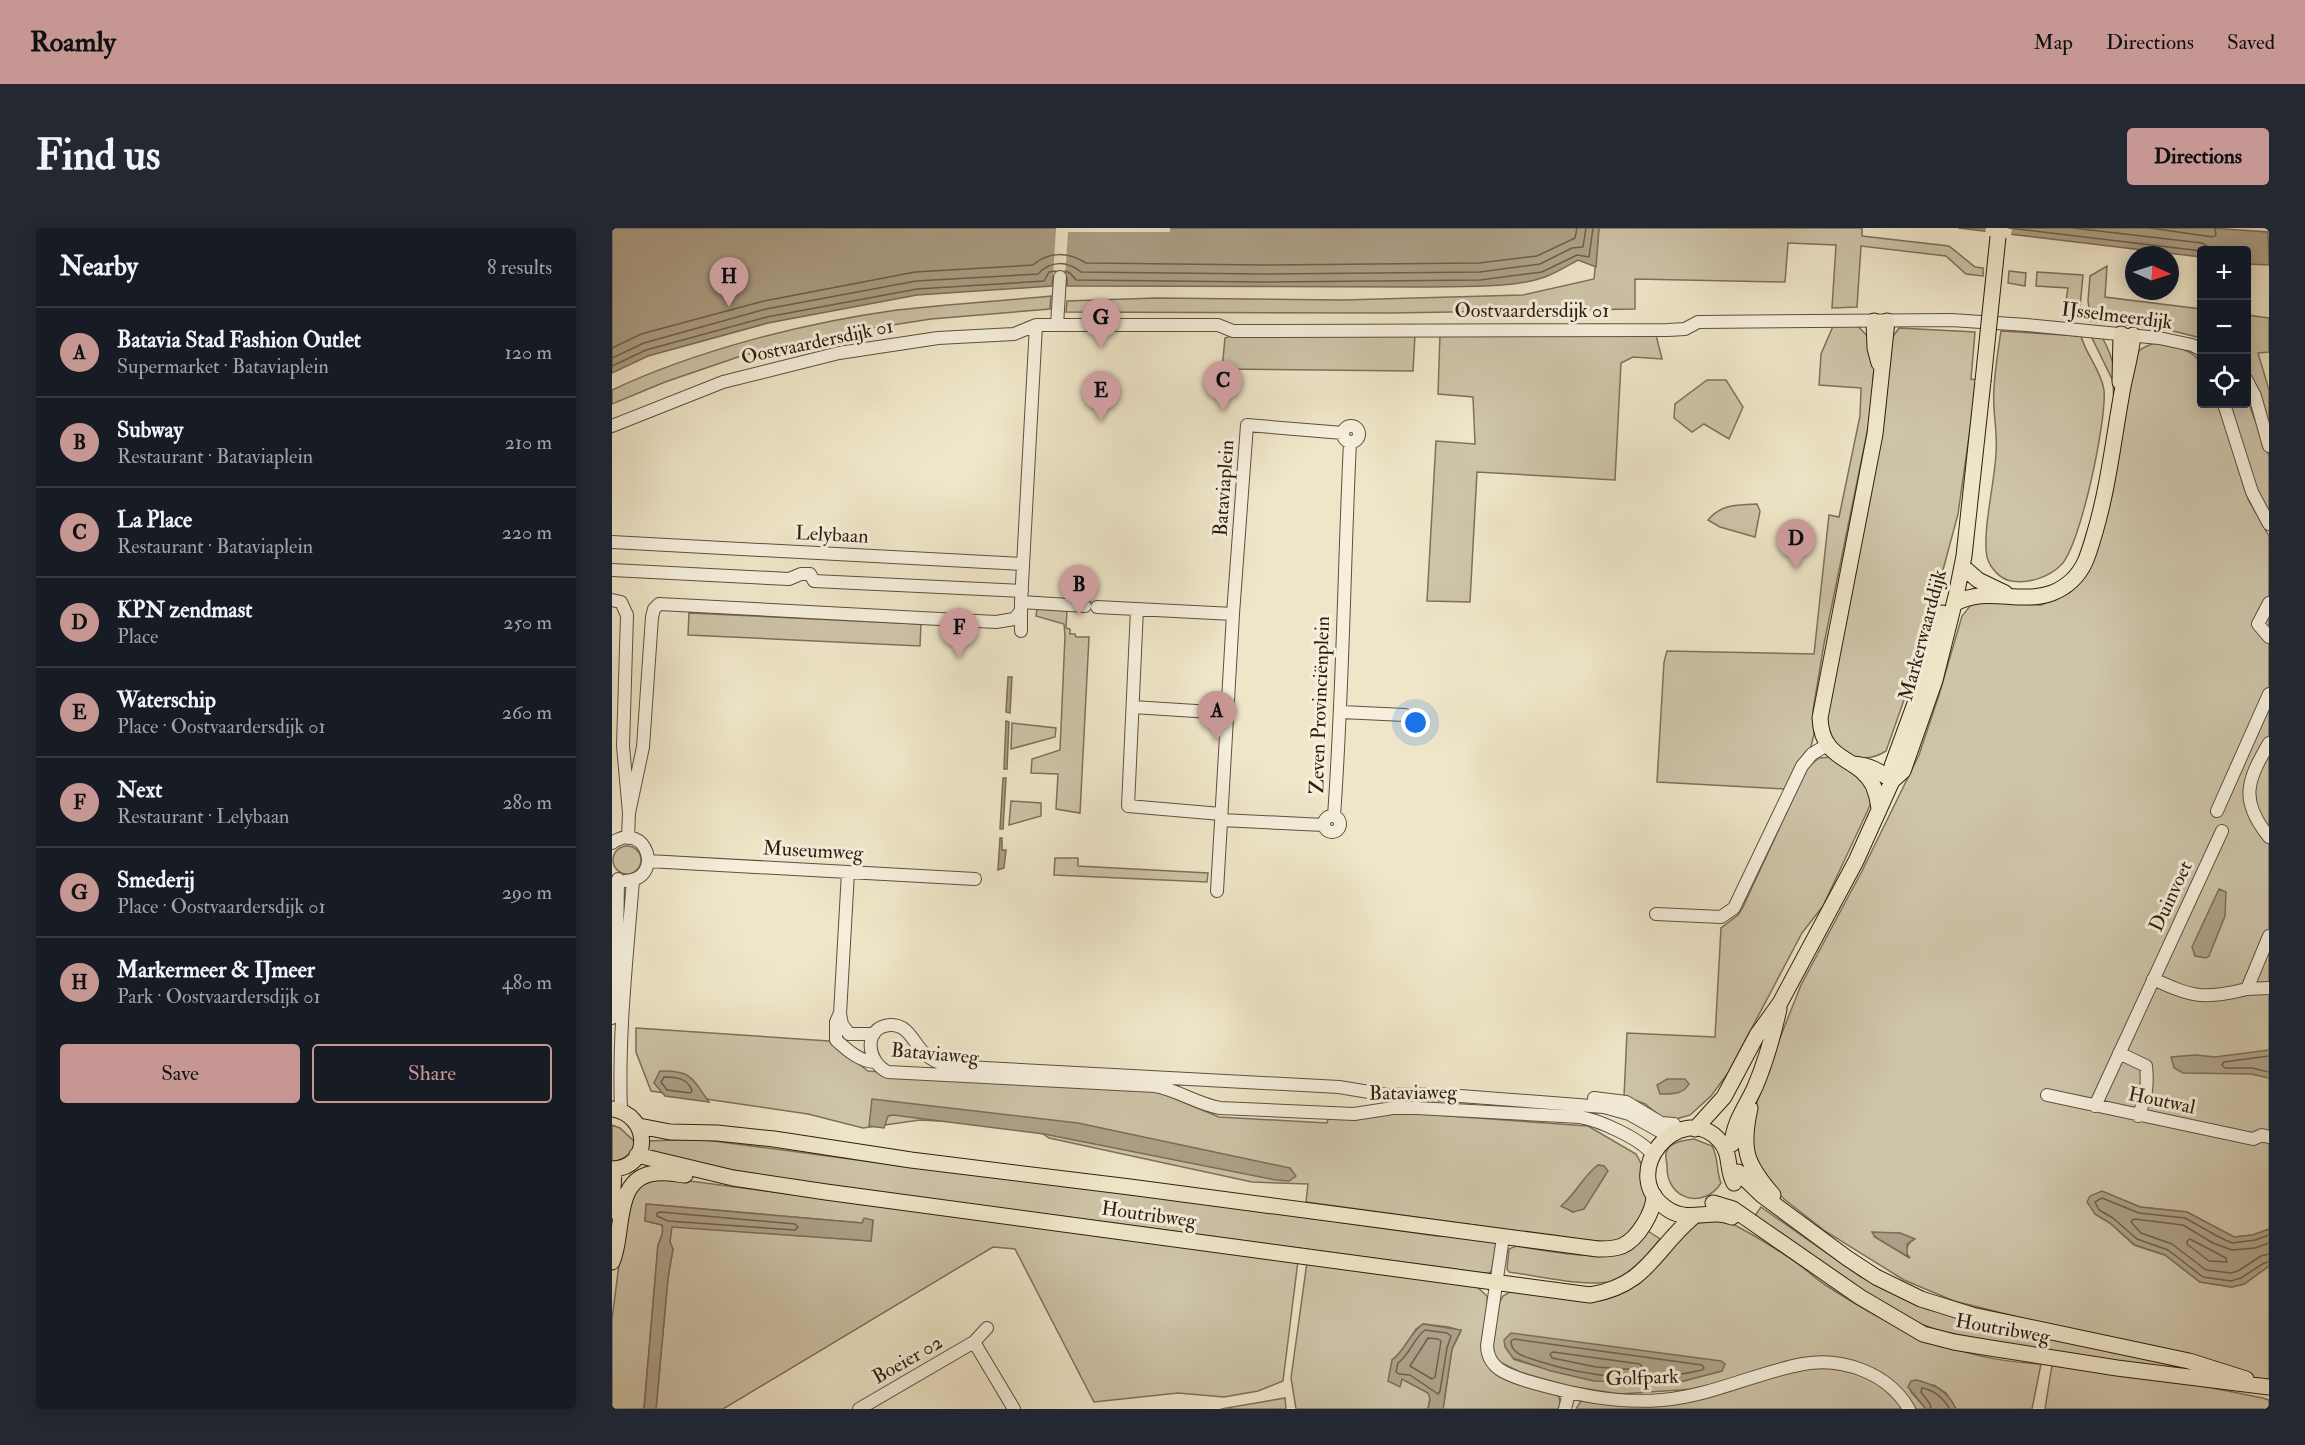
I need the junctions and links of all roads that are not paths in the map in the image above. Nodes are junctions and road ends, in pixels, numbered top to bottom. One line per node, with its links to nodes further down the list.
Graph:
1 (1999, 228): 13 (main road, Markerwaarddijk, bridge)
2 (1060, 277): 5 (street)
3 (1881, 321): 5 (street, Oostvaardersdijk 01); 6 (street, Oostvaardersdijk 01); 36 (main road)
4 (1036, 325): 5 (street, Oostvaardersdijk 01); 11 (street, Oostvaardersdijk 01); 16 (street)
5 (1057, 325)
6 (2027, 325): 7 (street, IJsselmeerdijk)
7 (2127, 334): 8 (street, IJsselmeerdijk); 20 (main road)
8 (2197, 348)
9 (2251, 388): 12 (street)
10 (2225, 408): 14 (street)
11 (612, 426)
12 (2269, 446)
13 (1970, 492): 17 (main road, Markerwaarddijk); 40 (main road, Markerwaarddijk)
14 (2269, 524)
15 (612, 542): 16 (street, Lelybaan)
16 (1023, 564): 21 (street)
17 (1962, 566): 20 (main road); 24 (main road, Markerwaarddijk)
18 (612, 570): 21 (street)
19 (1343, 595): 26 (street, Bataviaplein); 32 (street, Zeven Provinciënplein)
20 (2010, 595): 24 (main road)
21 (1021, 601): 25 (street); 27 (street); 38 (street)
22 (618, 602): 37 (street)
23 (2269, 603): 28 (street)
24 (1954, 604): 40 (main road, Markerwaarddijk)
25 (1137, 609): 26 (street); 30 (street)
26 (1233, 614): 31 (street, Bataviaplein)
27 (1021, 631)
28 (2269, 638)
29 (2269, 694): 33 (street)
30 (1133, 706): 31 (street); 44 (street)
31 (1227, 712): 44 (street, Bataviaplein)
32 (1341, 712): 34 (street); 44 (street, Zeven Provinciënplein)
33 (2265, 713): 42 (street)
34 (1405, 715)
35 (2269, 744): 47 (street)
36 (1827, 745): 39 (main road); 55 (street)
37 (624, 758): 38 (street); 43 (street)
38 (641, 758): 43 (street)
39 (1853, 764): 40 (main road); 41 (main road)
40 (1892, 782): 41 (main road, Markerwaarddijk)
41 (1880, 808): 60 (main road, Markerwaarddijk)
42 (2217, 812)
43 (629, 813): 46 (street)
44 (1221, 817): 54 (street, Bataviaplein)
45 (2223, 831): 57 (street, Duinvoet)
46 (628, 837): 48 (street); 49 (street)
47 (2269, 837)
48 (612, 843)
49 (648, 861): 50 (street, Museumweg); 53 (street)
50 (848, 872): 52 (street, Museumweg); 61 (street)
51 (615, 878): 53 (street); 62 (street)
52 (975, 879)
53 (633, 880): 69 (street)
54 (1217, 891)
55 (1656, 914)
56 (2269, 936): 59 (street)
57 (2153, 978): 59 (street); 64 (street, Duinvoet)
58 (2269, 988): 59 (street)
59 (2247, 989)
60 (1780, 1003): 66 (main road, Markerwaarddijk); 71 (main road, Markerwaarddijk)
61 (840, 1014): 63 (street); 65 (street)
62 (612, 1018)
63 (874, 1034): 65 (street, Bataviaweg); 72 (street, Bataviaweg)
64 (2119, 1053): 68 (street, Duinvoet); 70 (street)
65 (875, 1062): 77 (street, Bataviaweg)
66 (1755, 1088): 75 (main road, Markerwaarddijk); 85 (main road)
67 (2047, 1095): 68 (street, Houtwal)
68 (2095, 1106): 70 (street, Houtwal)
69 (615, 1113): 73 (main road)
70 (2138, 1116): 74 (street, Houtwal)
71 (1697, 1123): 72 (main road); 75 (main road); 80 (main road)
72 (1673, 1129): 77 (main road)
73 (640, 1131): 76 (main road); 86 (main road, Houtribweg)
74 (2269, 1137)
75 (1732, 1144): 80 (main road)
76 (637, 1155): 78 (main road); 79 (main road, Houtribweg)
77 (1651, 1159): 81 (main road); 84 (main road)
78 (613, 1169): 83 (main road)
79 (733, 1178): 87 (main road); 88 (main road, Houtribweg)
80 (1736, 1178): 82 (main road); 85 (main road, Houtribweg)
81 (1654, 1195): 84 (main road); 86 (main road, Houtribweg)
82 (1712, 1208): 84 (main road); 91 (main road, Houtribweg)
83 (612, 1210)
84 (1687, 1213): 88 (main road, Houtribweg)
85 (1791, 1217): 91 (main road, Houtribweg)
86 (1503, 1237): 88 (street, Golfpark)
87 (612, 1262)
88 (1496, 1284): 92 (street, Golfpark)
89 (987, 1328): 90 (street, Boeier 02)
90 (975, 1342): 93 (street, Boeier 02); 94 (street)
91 (2269, 1387)
92 (1569, 1393): 95 (street); 96 (street, Golfpark)
93 (859, 1409)
94 (1014, 1409)
95 (1565, 1409)
96 (1909, 1409)

